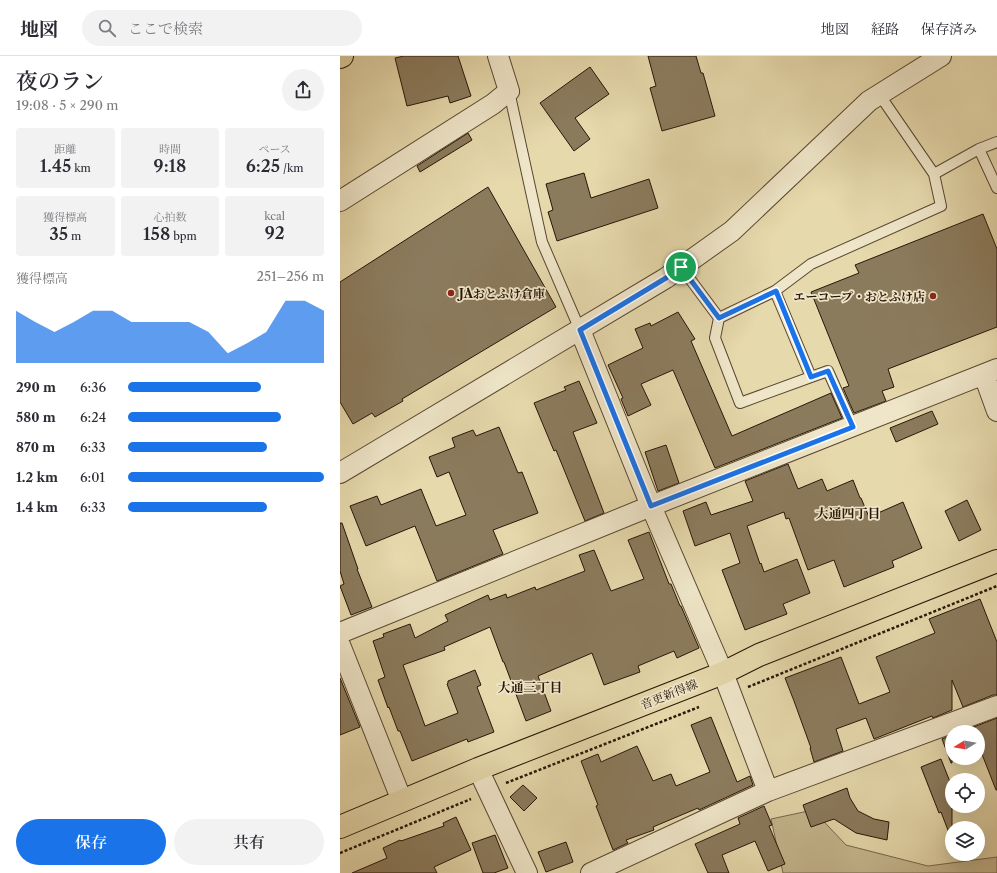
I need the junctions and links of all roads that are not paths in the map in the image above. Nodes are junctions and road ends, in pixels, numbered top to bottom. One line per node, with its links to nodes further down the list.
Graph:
1 (498, 56): 3 (street)
2 (941, 56): 4 (street)
3 (509, 91): 9 (street); 13 (lane)
4 (880, 94): 7 (lane); 10 (street)
5 (997, 142): 6 (lane)
6 (979, 149): 7 (lane); 8 (lane)
7 (934, 174): 11 (lane)
8 (997, 188)
9 (340, 201)
10 (681, 267): 12 (lane); 13 (street)
11 (776, 291): 12 (lane); 15 (lane)
12 (719, 318): 15 (lane)
13 (580, 330): 18 (street); 19 (street)
14 (990, 372): 16 (street); 17 (street)
15 (811, 377): 17 (lane)
16 (997, 411)
17 (853, 427): 19 (street)
18 (340, 473)
19 (651, 506): 21 (street); 23 (street)
20 (997, 561): 23 (main road, 音更新得線)
21 (340, 633)
22 (340, 645): 27 (street)
23 (723, 673): 25 (main road, 音更新得線); 26 (street)
24 (997, 706): 26 (street)
25 (478, 770): 27 (main road, 音更新得線); 29 (street)
26 (768, 791): 30 (street)
27 (402, 801): 28 (main road, 音更新得線)
28 (340, 827)
29 (527, 873)
30 (591, 873)

